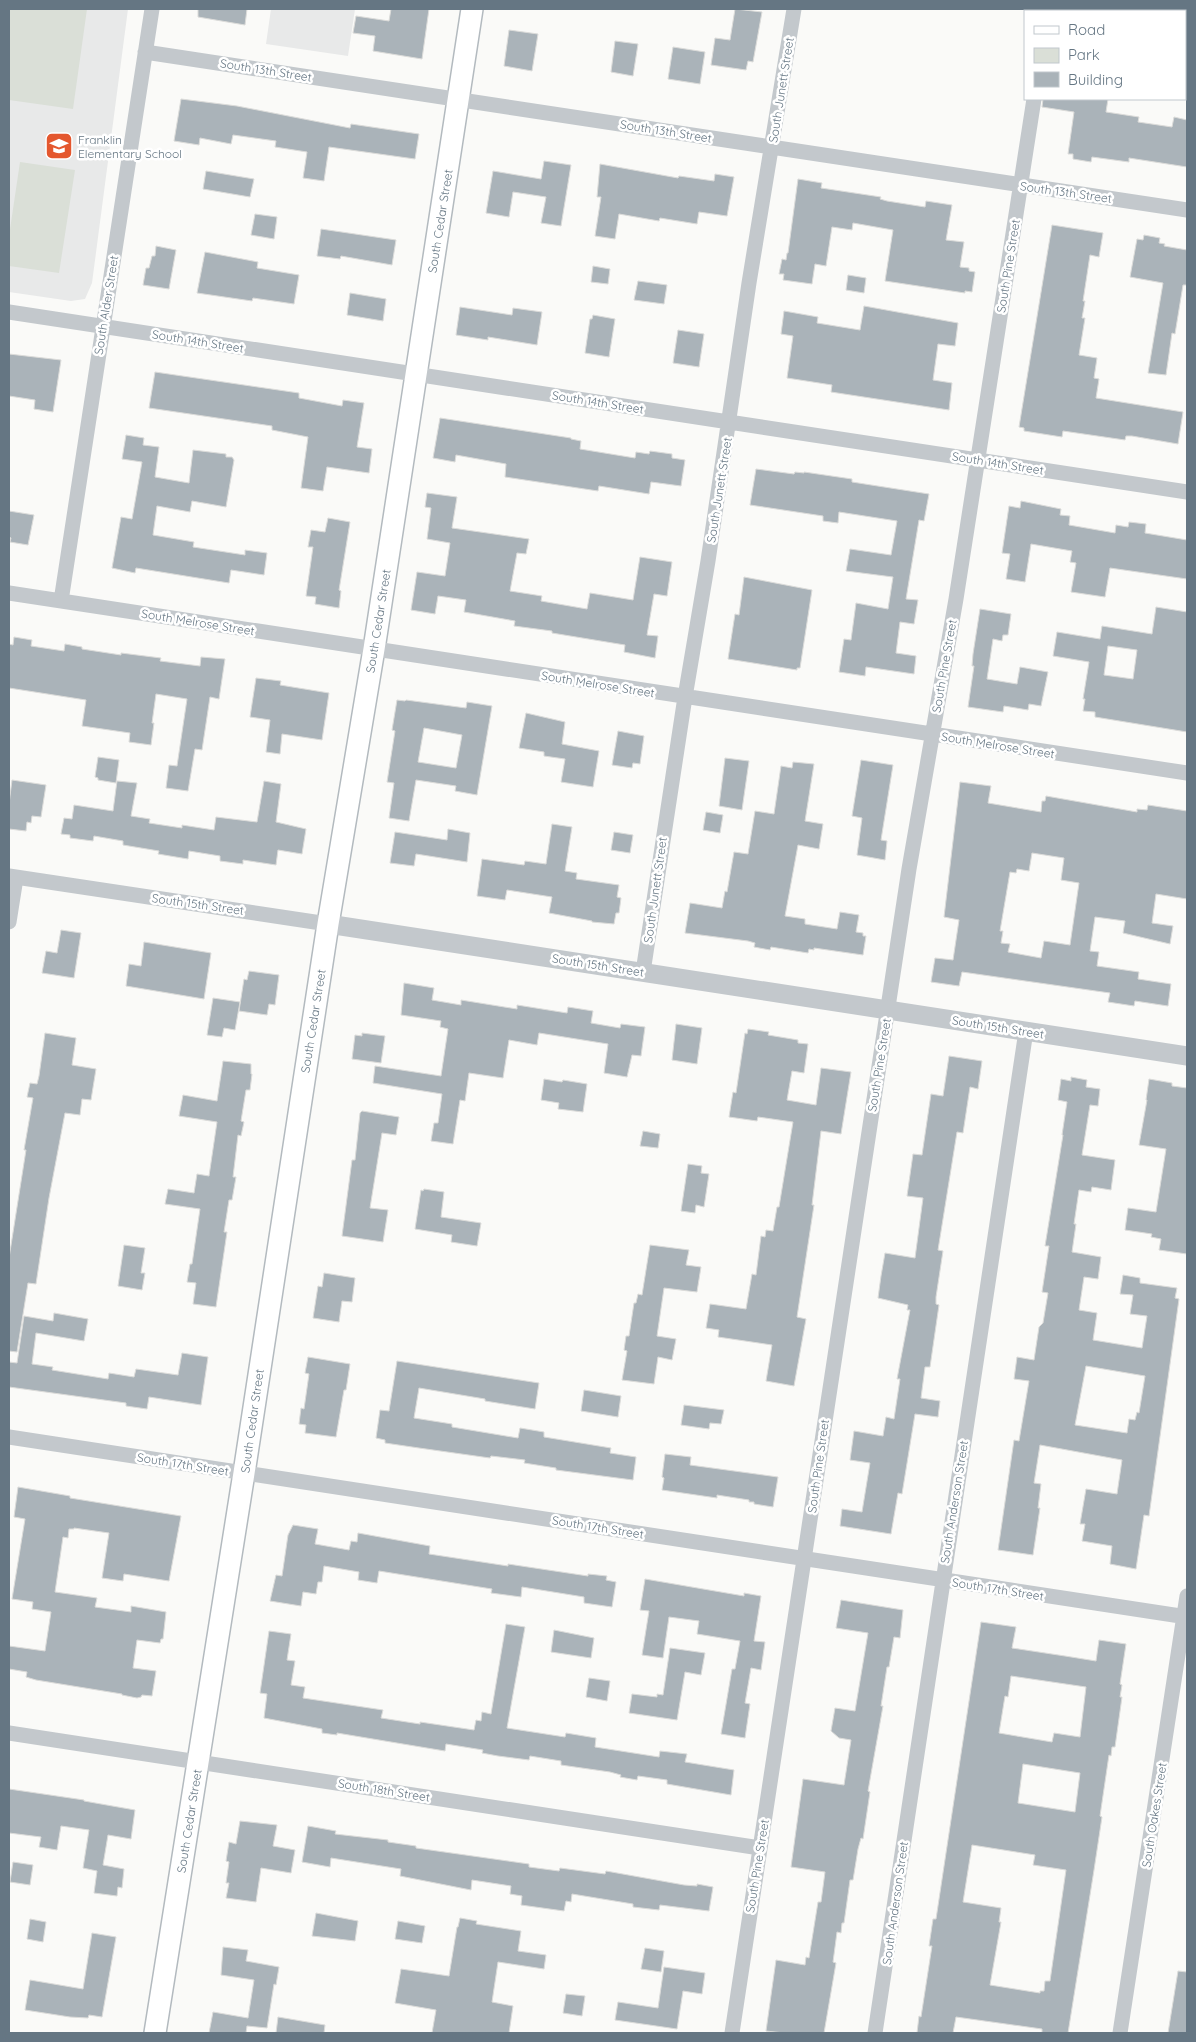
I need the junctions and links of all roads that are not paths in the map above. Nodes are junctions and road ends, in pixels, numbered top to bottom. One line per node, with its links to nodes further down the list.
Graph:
1 (152, 9): 4 (street, South Alder Street)
2 (472, 9): 5 (main road, South Cedar Street)
3 (794, 9): 7 (street, South Junett Street)
4 (145, 52): 5 (street, South 13th Street); 11 (street, South Alder Street)
5 (458, 100): 7 (street, South 13th Street); 12 (main road, South Cedar Street)
6 (1034, 100): 8 (street, South Pine Street)
7 (772, 148): 8 (street, South 13th Street); 13 (street, South Junett Street)
8 (1020, 186): 9 (street, South 13th Street); 14 (street, South Pine Street)
9 (1187, 210)
10 (9, 312): 11 (street, South 14th Street)
11 (103, 326): 12 (street, South 14th Street); 17 (street, South Alder Street)
12 (416, 375): 13 (street, South 14th Street); 18 (main road, South Cedar Street)
13 (729, 422): 14 (street, South 14th Street); 19 (street, South Junett Street)
14 (977, 460): 15 (street, South 14th Street); 20 (street, South Pine Street)
15 (1187, 492)
16 (9, 593): 17 (street, South Melrose Street)
17 (61, 601): 18 (street, South Melrose Street)
18 (374, 649): 19 (street, South Melrose Street); 24 (main road, South Cedar Street)
19 (685, 697): 20 (street, South Melrose Street); 25 (street, South Junett Street)
20 (932, 735): 21 (street, South Melrose Street); 26 (street, South Pine Street)
21 (1187, 773)
22 (12, 877): 23 (street); 24 (street, South 15th Street)
23 (9, 922)
24 (328, 924): 25 (street, South 15th Street); 30 (main road, South Cedar Street)
25 (643, 972): 26 (street, South 15th Street)
26 (888, 1010): 27 (street, South 15th Street); 31 (street, South Pine Street)
27 (1026, 1031): 28 (street, South 15th Street); 32 (street, South Anderson Street)
28 (1187, 1056)
29 (9, 1437): 30 (street, South 17th Street)
30 (244, 1473): 31 (street, South 17th Street); 36 (main road, South Cedar Street)
31 (805, 1559): 32 (street, South 17th Street); 37 (street, South Pine Street)
32 (942, 1580): 34 (street, South 17th Street); 40 (street, South Anderson Street)
33 (1187, 1596): 34 (street, South Oakes Street)
34 (1186, 1617): 41 (street, South Oakes Street)
35 (9, 1733): 36 (street, South 18th Street)
36 (199, 1762): 37 (street, South 18th Street); 38 (main road, South Cedar Street)
37 (760, 1848): 39 (street, South Pine Street)
38 (155, 2033)
39 (732, 2033)
40 (875, 2033)
41 (1120, 2033)

